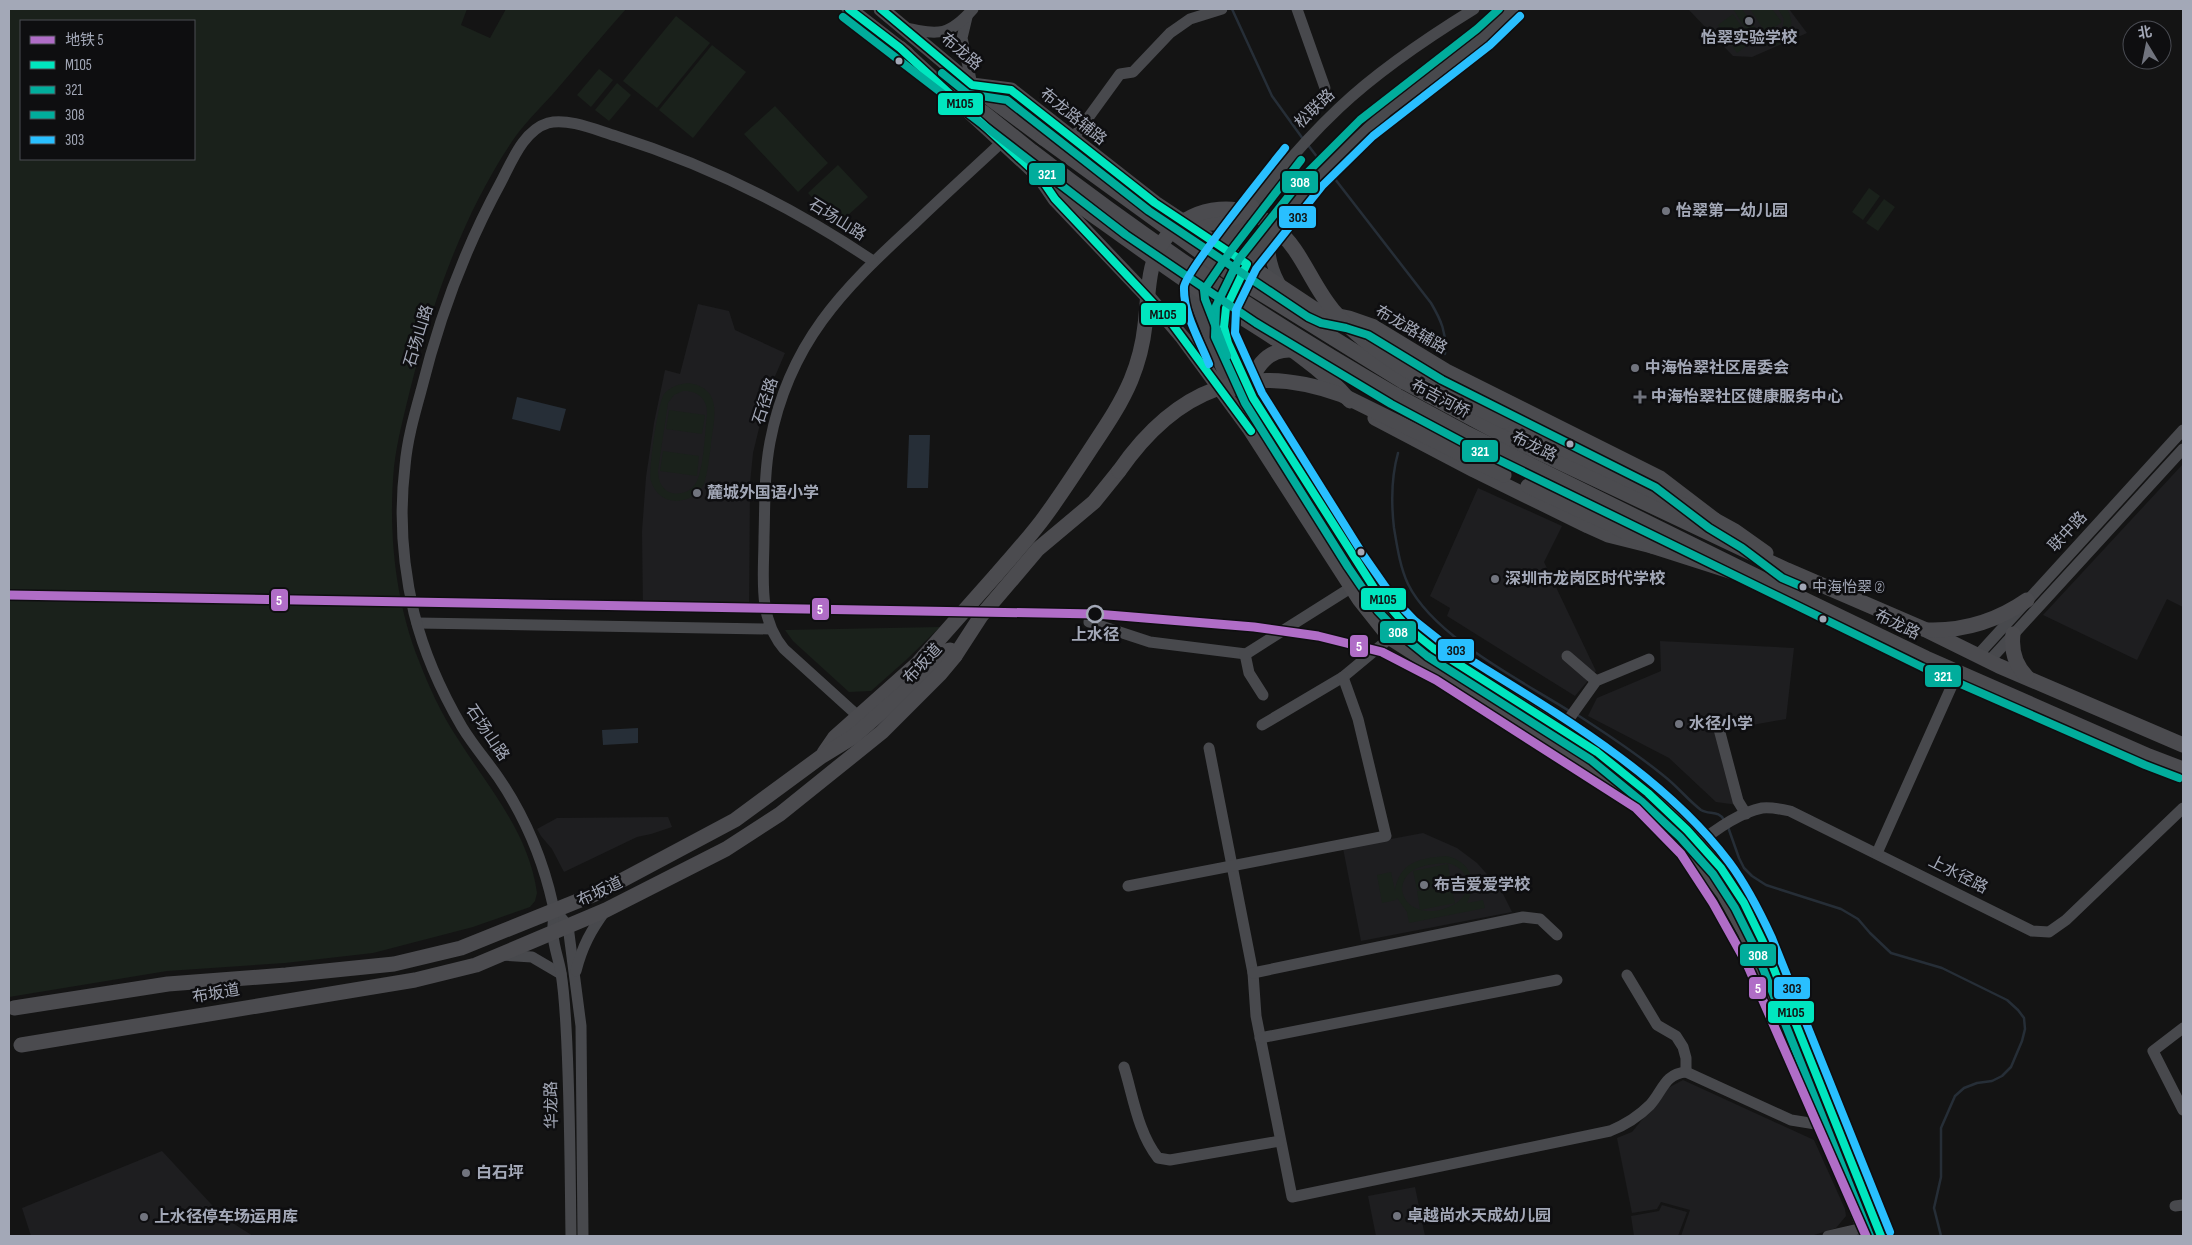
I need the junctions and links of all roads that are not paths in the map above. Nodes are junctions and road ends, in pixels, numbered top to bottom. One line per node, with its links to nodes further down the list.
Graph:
1 (849, 9): 9 (main road, 布龙路)
2 (881, 9): 8 (main road, 布龙路)
3 (1297, 9): 11 (street)
4 (1474, 9): 15 (street, 松联路)
5 (1513, 9): 17 (street)
6 (1220, 10): 12 (street)
7 (967, 11): 8 (street); 10 (street)
8 (906, 28): 10 (main road, 布龙路)
9 (900, 48): 13 (main road); 26 (main road, 布龙路, bridge)
10 (972, 85): 12 (main road, 布龙路辅路); 25 (main road, 布龙路, bridge)
11 (1325, 88)
12 (1072, 140): 16 (main road, 布龙路辅路)
13 (1002, 142): 14 (main road); 19 (street, 石径路)
14 (1040, 177): 21 (main road); 29 (main road)
15 (1252, 207): 16 (main road); 18 (street, 松联路)
16 (1174, 216): 18 (main road, 布龙路辅路)
17 (1271, 234): 20 (street); 22 (street)
18 (1222, 246): 20 (main road, 布龙路辅路); 21 (street, 松联路)
19 (872, 261): 39 (street, 石场山路); 40 (street, 石径路)
20 (1247, 264): 22 (main road, 布龙路辅路); 23 (main road)
21 (1194, 287): 23 (main road); 29 (street)
22 (1284, 289): 32 (main road, 布龙路辅路)
23 (1226, 308): 24 (main road); 27 (main road)
24 (1291, 350): 27 (main road); 33 (main road)
25 (1404, 382): 28 (main road, 布吉河桥)
26 (1396, 395): 28 (main road, 布吉河桥)
27 (1253, 398): 57 (main road)
28 (1471, 427): 34 (main road, 布龙路); 35 (main road, 布龙路)
29 (1249, 428): 36 (main road)
30 (2183, 430): 37 (street, 联中路)
31 (2183, 449): 42 (street, 联中路)
32 (1715, 520): 34 (main road); 54 (main road, bridge)
33 (1652, 546): 35 (main road); 44 (main road, 布坂道, bridge)
34 (1787, 570): 41 (main road, 布龙路)
35 (1764, 580): 49 (main road, 布龙路)
36 (1352, 587): 43 (main road); 45 (street)
37 (2027, 600): 41 (main road); 47 (street, 联中路)
38 (1090, 615): 45 (street)
39 (417, 623): 40 (street); 68 (street, 石场山路)
40 (771, 629): 54 (street, 石径路)
41 (1926, 630): 47 (main road, 布龙路)
42 (2013, 634): 47 (street, 联中路); 51 (main road)
43 (1390, 638): 50 (street); 64 (main road)
44 (950, 653): 60 (main road, 布坂道); 69 (main road, 布坂道)
45 (1245, 654): 53 (street)
46 (1567, 656): 52 (street)
47 (1983, 658): 51 (main road, 布龙路)
48 (1649, 659): 52 (street)
49 (1958, 672): 61 (main road, 布龙路); 65 (street)
50 (1343, 677): 55 (street); 66 (street)
51 (2028, 678): 58 (main road, 布龙路)
52 (1596, 681): 57 (street)
53 (1263, 695)
54 (858, 716): 60 (main road)
55 (1262, 724)
56 (1719, 729): 63 (street)
57 (1561, 730): 64 (main road)
58 (2183, 745)
59 (1209, 748): 66 (street)
60 (822, 756): 68 (main road, 布坂道)
61 (2183, 769)
62 (2183, 808): 65 (street, 上水径路)
63 (1744, 815): 64 (street, 上水径路); 65 (street, 上水径路)
64 (1700, 842): 86 (main road)
65 (1877, 853)
66 (1232, 866): 67 (street); 75 (street)
67 (1128, 886)
68 (554, 909): 70 (street); 71 (street, 华龙路); 79 (main road, 布坂道)
69 (606, 910): 70 (main road, 布坂道); 77 (street)
70 (568, 926): 71 (main road, 布坂道); 77 (street, 华龙路)
71 (552, 933): 73 (main road, 布坂道); 74 (street, 华龙路)
72 (1557, 935): 75 (street)
73 (500, 955): 74 (street); 82 (main road, 布坂道)
74 (561, 974): 89 (street, 华龙路)
75 (1253, 974): 81 (street)
76 (1627, 975): 84 (street)
77 (575, 978): 90 (street, 华龙路)
78 (1557, 980): 81 (street)
79 (14, 1008)
80 (2183, 1028): 85 (street)
81 (1260, 1038): 87 (street)
82 (21, 1045)
83 (1124, 1066): 87 (street)
84 (1686, 1072): 86 (street); 87 (street)
85 (2183, 1110)
86 (1830, 1126): 88 (main road); 92 (main road)
87 (1280, 1141)
88 (1865, 1232): 91 (street)
89 (571, 1236)
90 (583, 1236)
91 (1828, 1236)
92 (1881, 1236)

